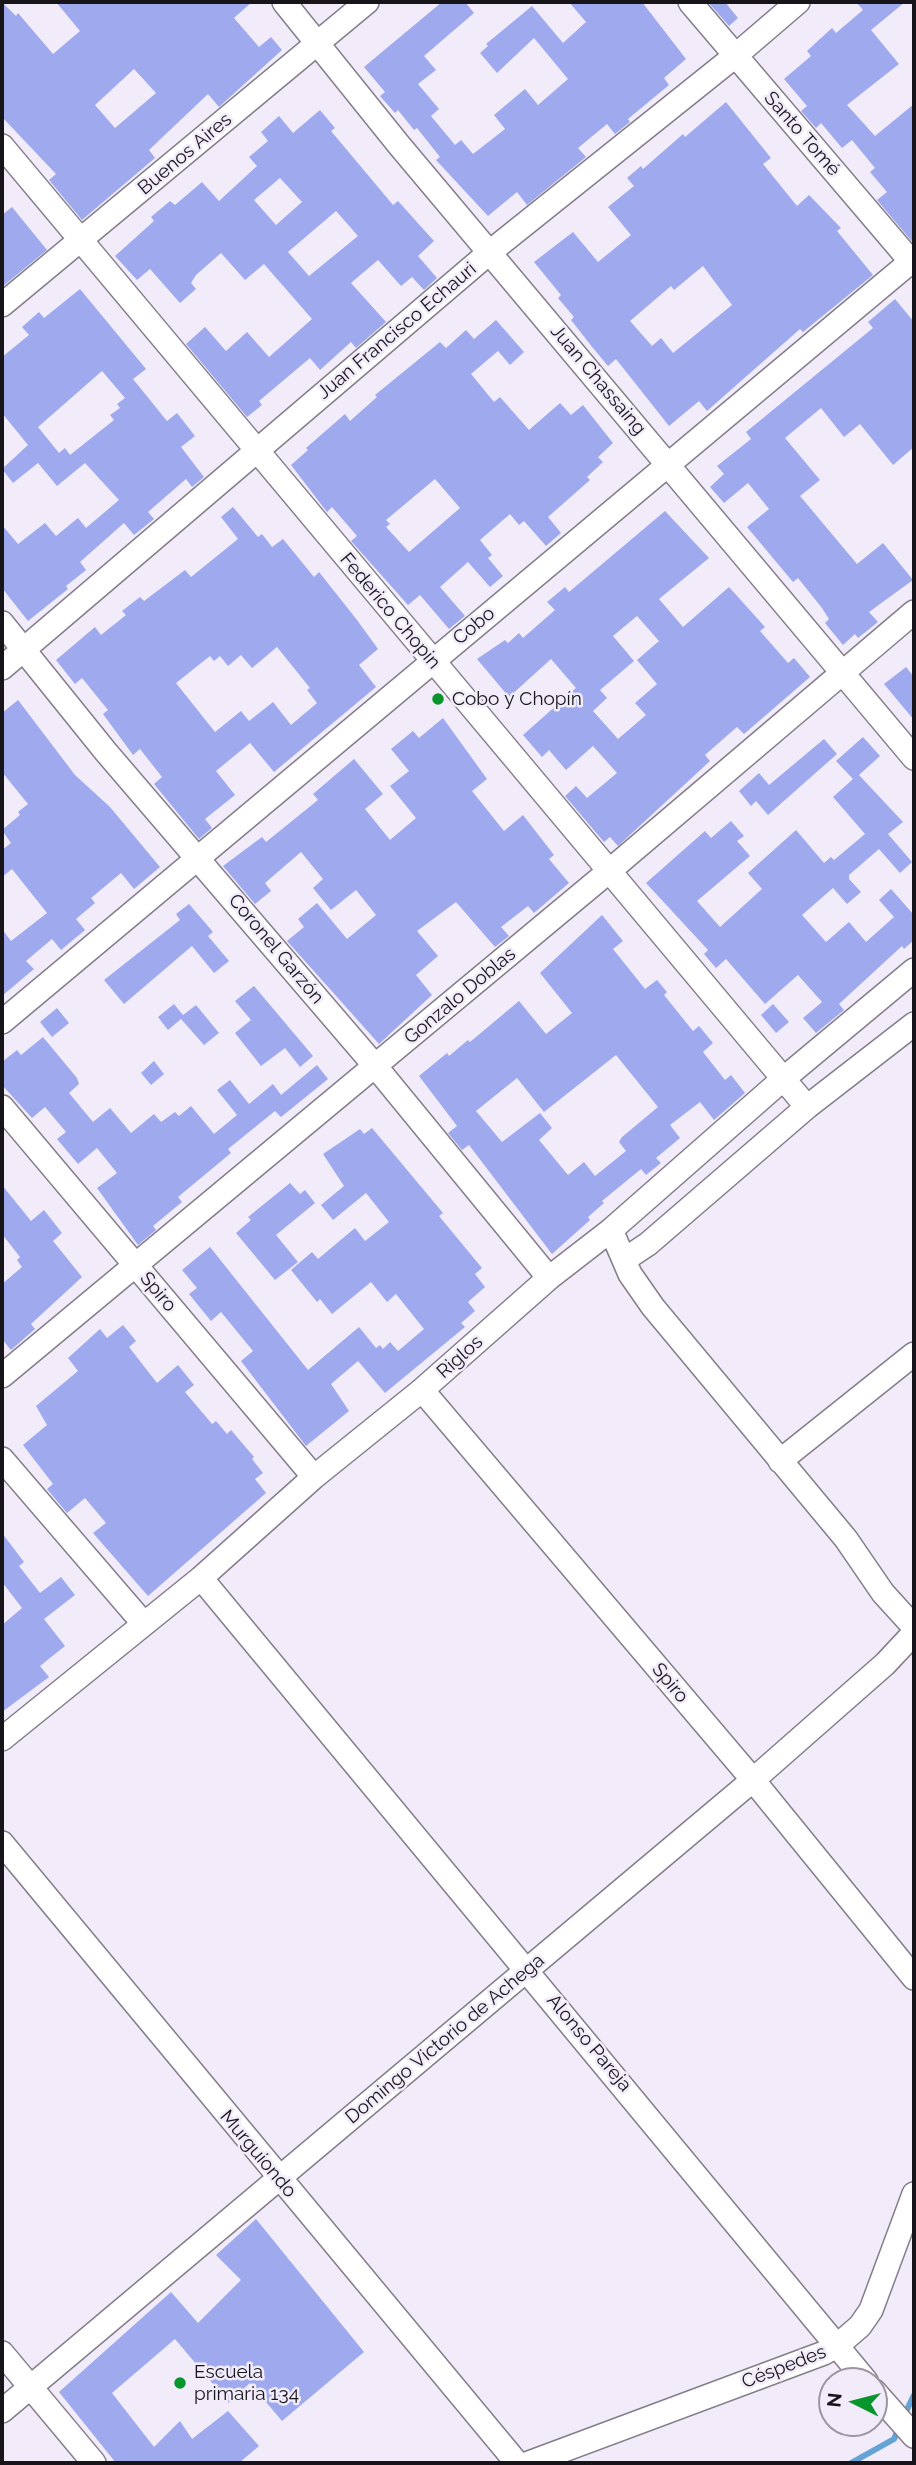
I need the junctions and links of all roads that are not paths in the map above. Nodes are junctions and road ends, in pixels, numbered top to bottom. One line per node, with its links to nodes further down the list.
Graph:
1 (284, 2): 5 (street, Juan Chassaing)
2 (367, 2): 5 (street, Buenos Aires)
3 (690, 2): 6 (street, Santo Tomé)
4 (798, 2): 6 (street, Juan Francisco Echauri)
5 (318, 44): 8 (street, Buenos Aires); 9 (street, Juan Chassaing)
6 (735, 56): 9 (street, Juan Francisco Echauri); 10 (street, Santo Tomé)
7 (2, 146): 8 (street, Federico Chopin)
8 (79, 240): 11 (street, Buenos Aires); 12 (street, Federico Chopin)
9 (490, 252): 12 (street, Juan Francisco Echauri); 13 (street, Juan Chassaing)
10 (913, 262): 13 (street, Cobo)
11 (2, 305)
12 (256, 450): 16 (street, Juan Francisco Echauri); 17 (street, Federico Chopin)
13 (669, 463): 17 (street, Cobo); 19 (street, Juan Chassaing)
14 (914, 612): 19 (street, Gonzalo Doblas)
15 (2, 623): 16 (street, Coronel Garzón)
16 (24, 649): 18 (street, Juan Francisco Echauri); 21 (street, Coronel Garzón)
17 (432, 662): 21 (street, Cobo); 22 (street, Federico Chopin)
18 (2, 668)
19 (844, 672): 20 (street, Juan Chassaing); 22 (street, Gonzalo Doblas)
20 (914, 758)
21 (199, 859): 24 (street, Cobo); 26 (street, Coronel Garzón)
22 (608, 872): 26 (street, Gonzalo Doblas); 27 (street, Federico Chopin)
23 (914, 970): 27 (street, Riglos)
24 (2, 1022)
25 (914, 1024): 29 (street)
26 (376, 1066): 32 (street, Gonzalo Doblas); 33 (street, Coronel Garzón)
27 (782, 1080): 29 (street, Federico Chopin); 30 (street, Riglos)
28 (2, 1107): 32 (street, Spiro)
29 (807, 1107): 31 (street)
30 (611, 1230): 31 (street); 33 (street, Riglos)
31 (624, 1261): 38 (street)
32 (135, 1265): 35 (street, Gonzalo Doblas); 39 (street, Spiro)
33 (549, 1278): 36 (street, Riglos)
34 (914, 1354): 38 (street)
35 (2, 1376)
36 (422, 1390): 39 (street, Riglos); 44 (street, Spiro)
37 (2, 1459): 41 (street)
38 (780, 1461): 42 (street)
39 (314, 1476): 40 (street, Riglos)
40 (201, 1577): 41 (street, Riglos); 46 (street, Alonso Pareja)
41 (144, 1624): 43 (street, Riglos)
42 (914, 1630): 44 (street, Domingo Victorio de Achega)
43 (2, 1739)
44 (752, 1780): 46 (street, Domingo Victorio de Achega); 47 (street, Spiro)
45 (2, 1843): 48 (street, Murguiondo)
46 (529, 1970): 48 (street, Domingo Victorio de Achega); 50 (street, Alonso Pareja)
47 (914, 1978)
48 (277, 2177): 53 (street, Domingo Victorio de Achega); 58 (street, Murguiondo)
49 (914, 2194): 50 (street, Céspedes)
50 (838, 2345): 52 (street, Alonso Pareja); 59 (street, Céspedes)
51 (2, 2353): 53 (street)
52 (855, 2367)
53 (31, 2386): 55 (street, Domingo Victorio de Achega); 57 (street)
54 (888, 2407): 56 (street)
55 (2, 2411)
56 (912, 2434)
57 (94, 2463)
58 (517, 2463)
59 (529, 2463)

